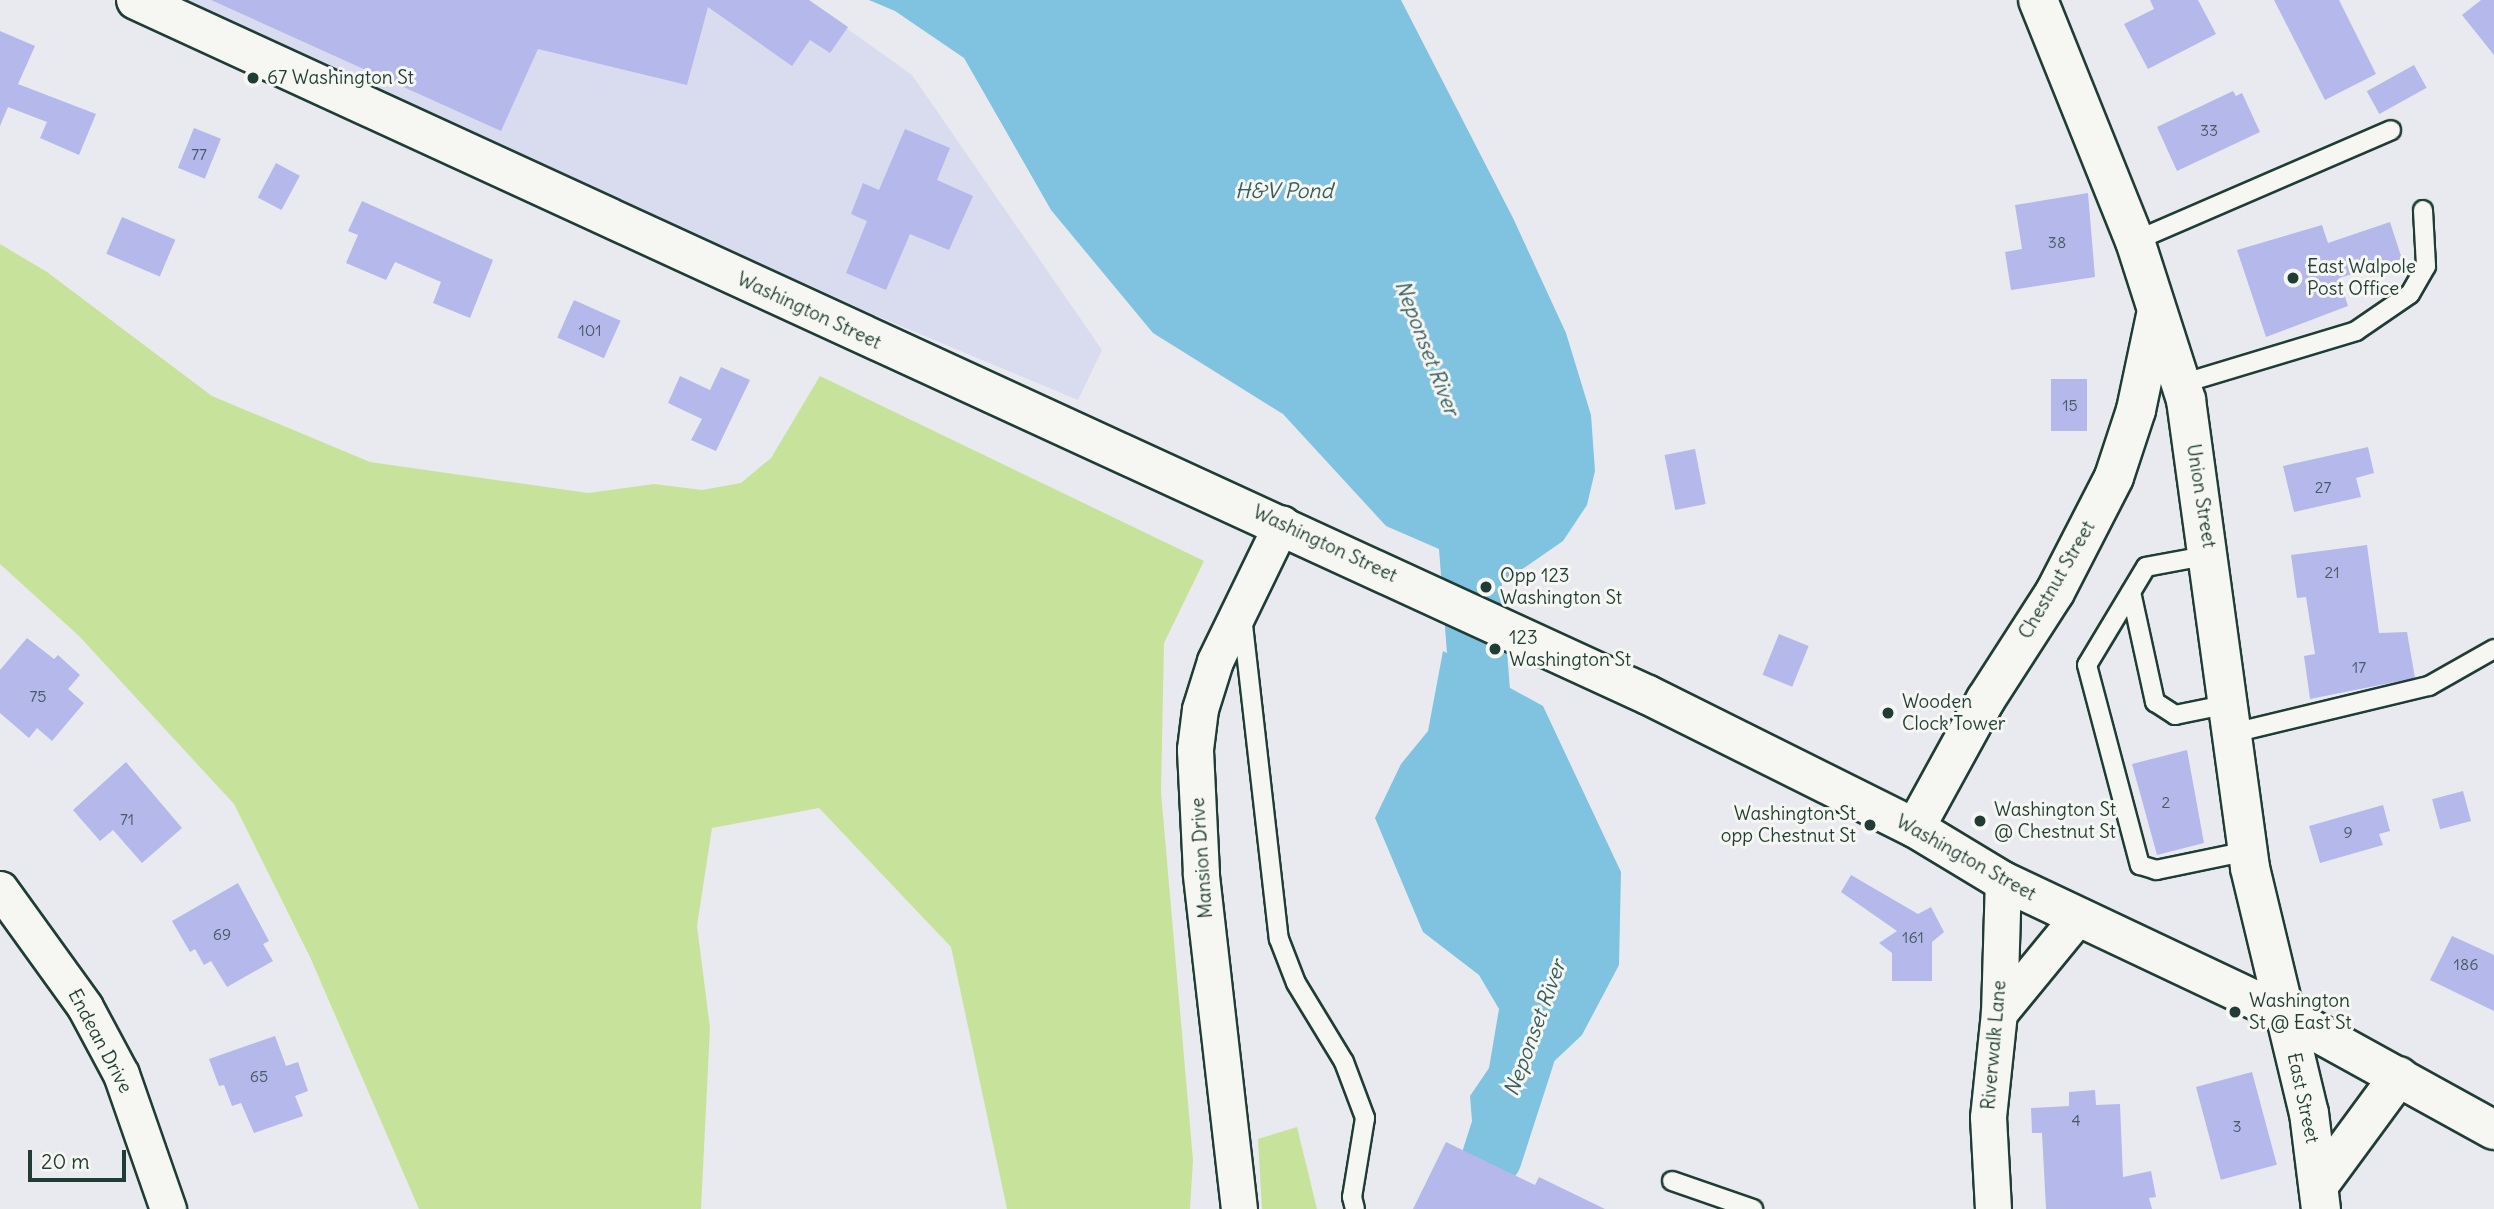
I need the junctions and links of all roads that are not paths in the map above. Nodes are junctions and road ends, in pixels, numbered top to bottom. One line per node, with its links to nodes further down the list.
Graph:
1 (136, 0): 8 (main road, Washington Street)
2 (2038, 0): 5 (main road, Union Street)
3 (2391, 130): 5 (lane)
4 (2423, 210): 7 (lane)
5 (2135, 241): 6 (main road, Union Street)
6 (2156, 315): 7 (main road, Union Street); 14 (main road, Chestnut Street)
7 (2181, 384): 9 (main road, Union Street)
8 (1282, 523): 11 (street, Mansion Drive); 14 (main road, Washington Street)
9 (2210, 555): 10 (lane); 13 (main road, Union Street)
10 (2131, 592): 13 (lane); 15 (lane)
11 (1241, 605): 26 (street, Mansion Drive); 27 (lane)
12 (2494, 649): 13 (lane)
13 (2231, 719): 15 (main road, Union Street)
14 (1915, 828): 16 (main road, Washington Street)
15 (2248, 850): 20 (main road, Union Street)
16 (2003, 881): 18 (main road, Washington Street); 19 (street, Riverwalk Lane)
17 (0, 888): 25 (street, Endean Drive)
18 (2077, 918): 19 (street); 20 (main road, Washington Street)
19 (1999, 1013): 29 (street, Riverwalk Lane)
20 (2282, 1013): 21 (main road, Washington Street); 24 (main road, East Street)
21 (2399, 1076): 22 (main road, Washington Street); 24 (main road, East Street)
22 (2494, 1130)
23 (1672, 1181): 28 (lane)
24 (2320, 1197)
25 (168, 1209)
26 (1239, 1209)
27 (1355, 1209)
28 (1752, 1209)
29 (1993, 1209)

